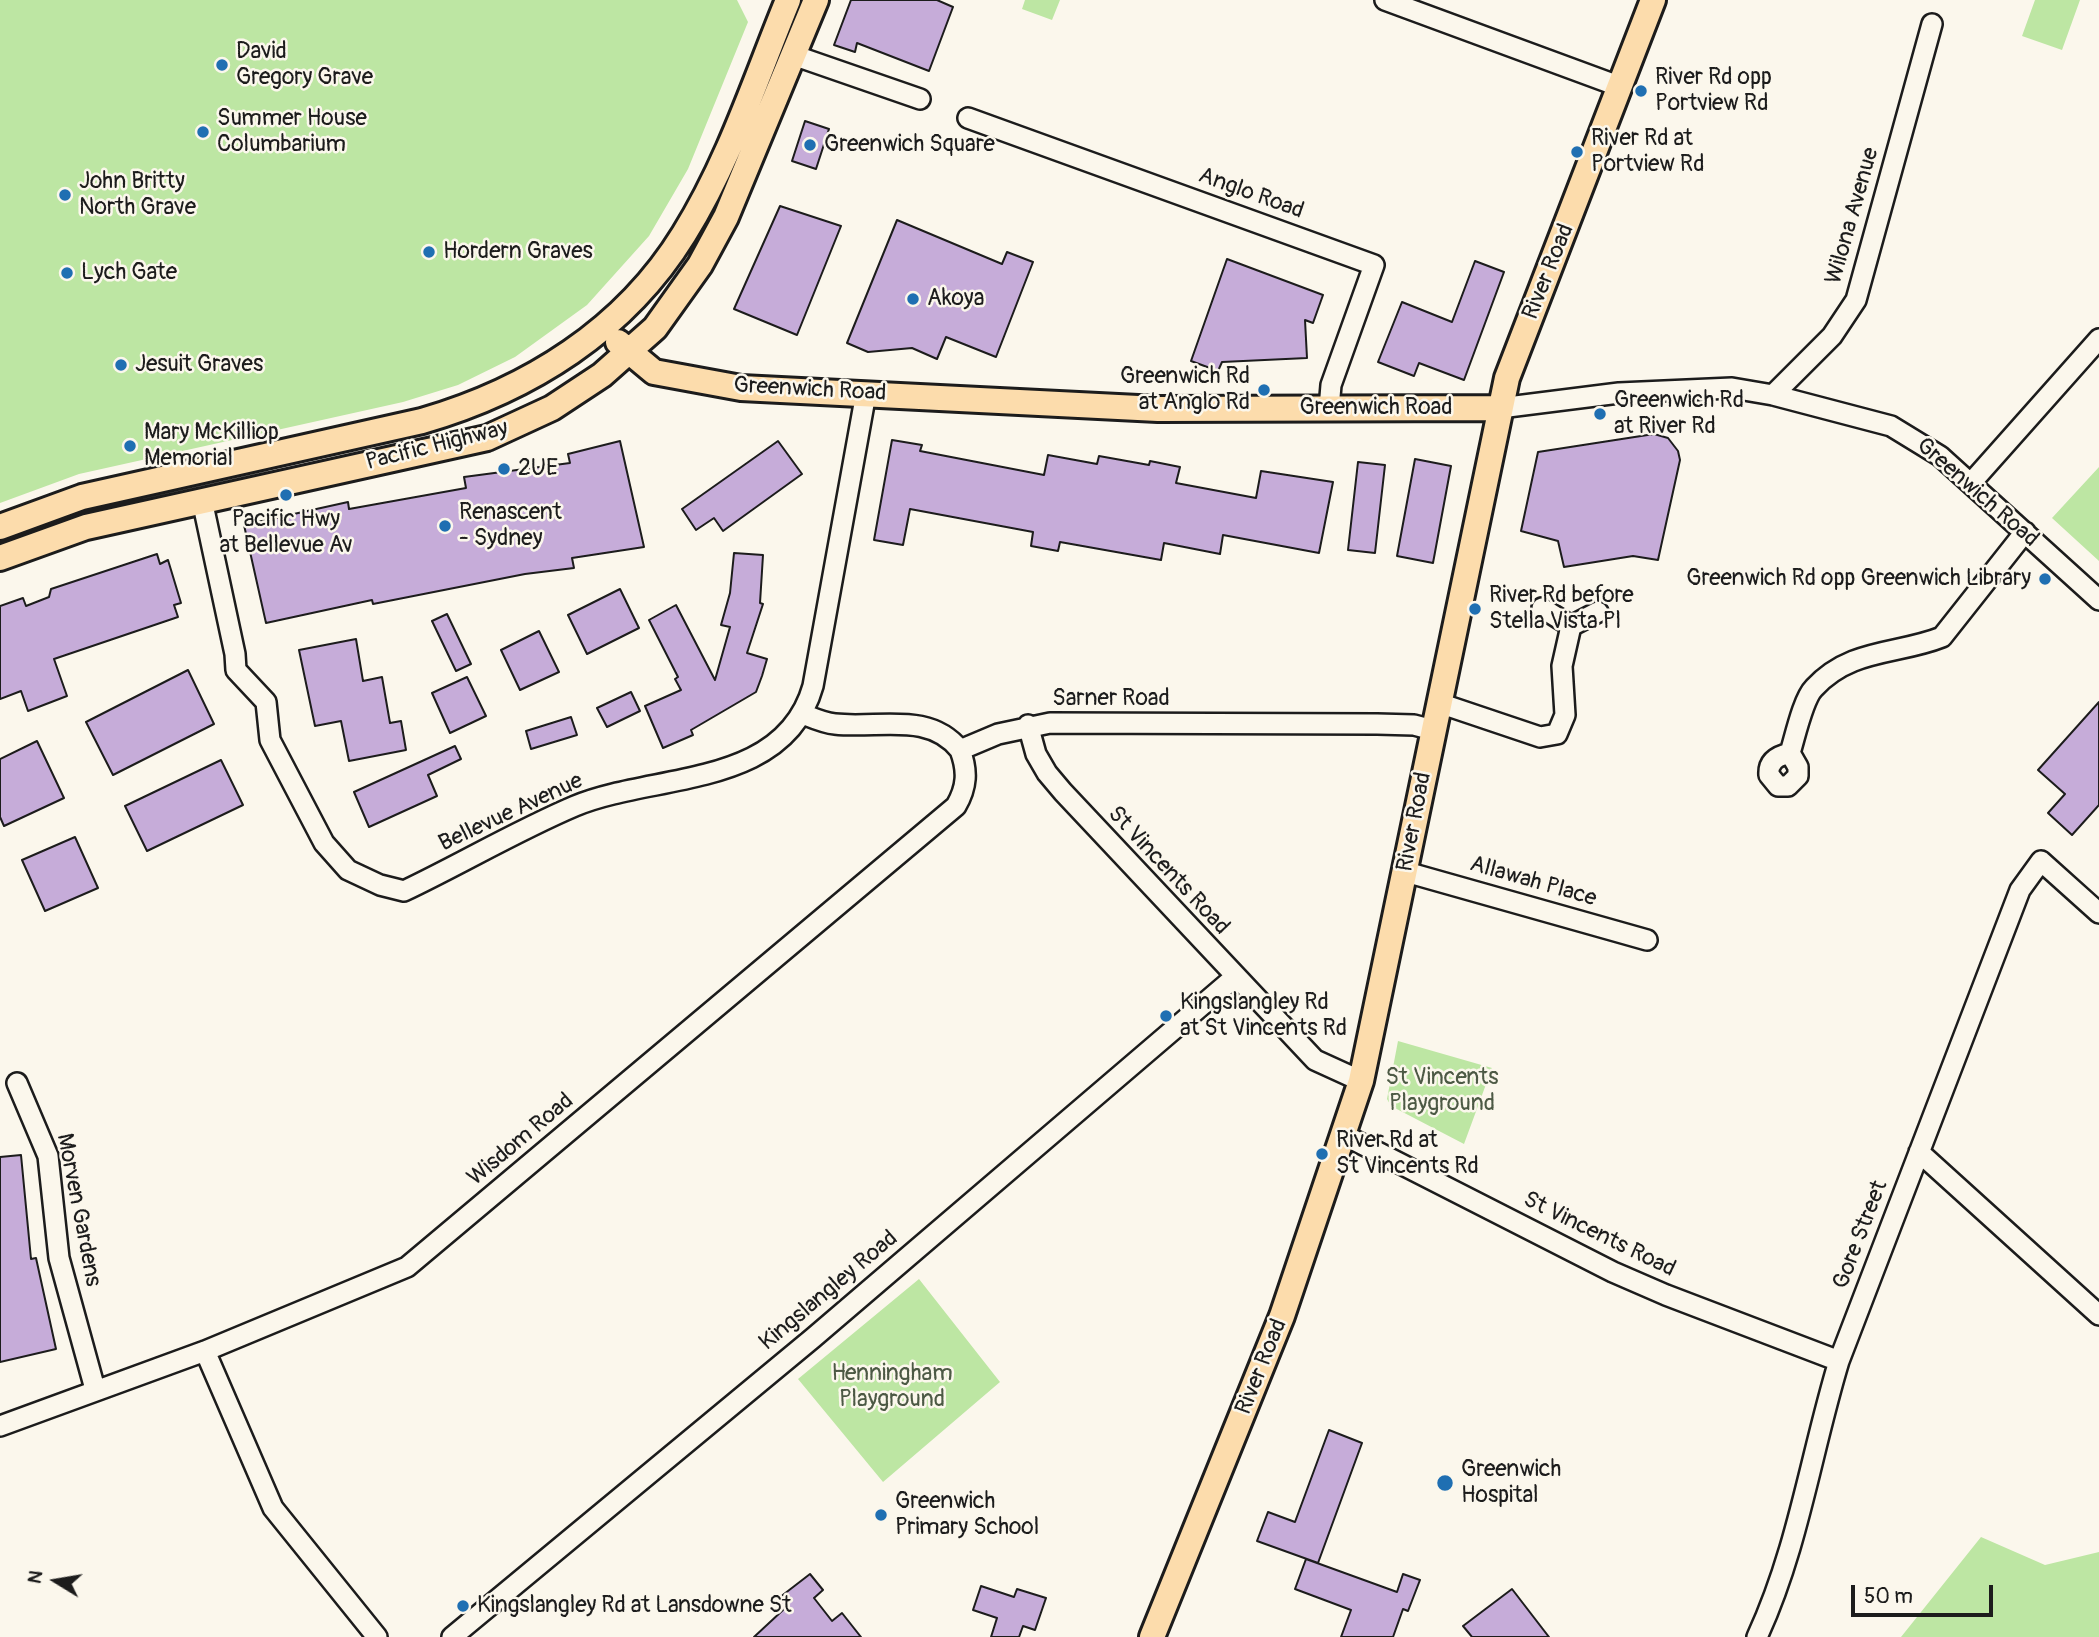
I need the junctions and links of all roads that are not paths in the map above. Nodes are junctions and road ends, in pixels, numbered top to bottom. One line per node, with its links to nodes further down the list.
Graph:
1 (788, 0): 10 (main road, Pacific Highway)
2 (816, 0): 6 (main road, Pacific Highway)
3 (1385, 0): 7 (street)
4 (1653, 0): 7 (main road, River Road)
5 (1932, 24): 14 (street, Wilona Avenue)
6 (793, 55): 8 (street); 12 (main road, Pacific Highway)
7 (1621, 87): 15 (main road, River Road)
8 (920, 99)
9 (968, 118): 16 (street, Anglo Road)
10 (605, 326): 12 (main road, Greenwich Road); 19 (main road, Pacific Highway)
11 (2099, 339): 17 (street)
12 (629, 354): 13 (main road, Greenwich Road); 18 (main road, Pacific Highway)
13 (866, 393): 16 (main road, Greenwich Road); 27 (street, Bellevue Avenue)
14 (1773, 395): 15 (street, Greenwich Road); 17 (street, Greenwich Road)
15 (1500, 408): 16 (main road, Greenwich Road); 26 (main road, River Road)
16 (1329, 409)
17 (1971, 483): 20 (street, Greenwich Road)
18 (202, 500): 21 (main road, Pacific Highway); 27 (street, Bellevue Avenue)
19 (0, 527)
20 (2025, 532): 22 (street, Greenwich Road); 31 (street)
21 (0, 558)
22 (2099, 600)
23 (1542, 608): 25 (street)
24 (1598, 612): 25 (street)
25 (1571, 626): 26 (street)
26 (1439, 703): 29 (main road, River Road)
27 (803, 714): 30 (street)
28 (1028, 725): 29 (street, Sarner Road); 30 (street, Sarner Road); 35 (street, St Vincents Road)
29 (1433, 730): 32 (main road, River Road)
30 (960, 750): 41 (street, Wisdom Road)
31 (1790, 753)
32 (1406, 872): 34 (street, Allawah Place); 36 (main road, River Road)
33 (2099, 913): 39 (street, Gore Street)
34 (1647, 940)
35 (1235, 977): 36 (street, St Vincents Road); 46 (street, Kingslangley Road)
36 (1361, 1081): 38 (main road, River Road)
37 (18, 1083): 43 (street, Morven Gardens)
38 (1344, 1135): 42 (street, St Vincents Road); 47 (main road, River Road)
39 (1919, 1152): 40 (street); 42 (street, Gore Street)
40 (2099, 1315)
41 (205, 1351): 43 (street, Wisdom Road); 45 (street)
42 (1839, 1361): 48 (street, Gore Street)
43 (95, 1389): 44 (street, Wisdom Road)
44 (0, 1426)
45 (377, 1637)
46 (452, 1637)
47 (1153, 1637)
48 (1757, 1637)

